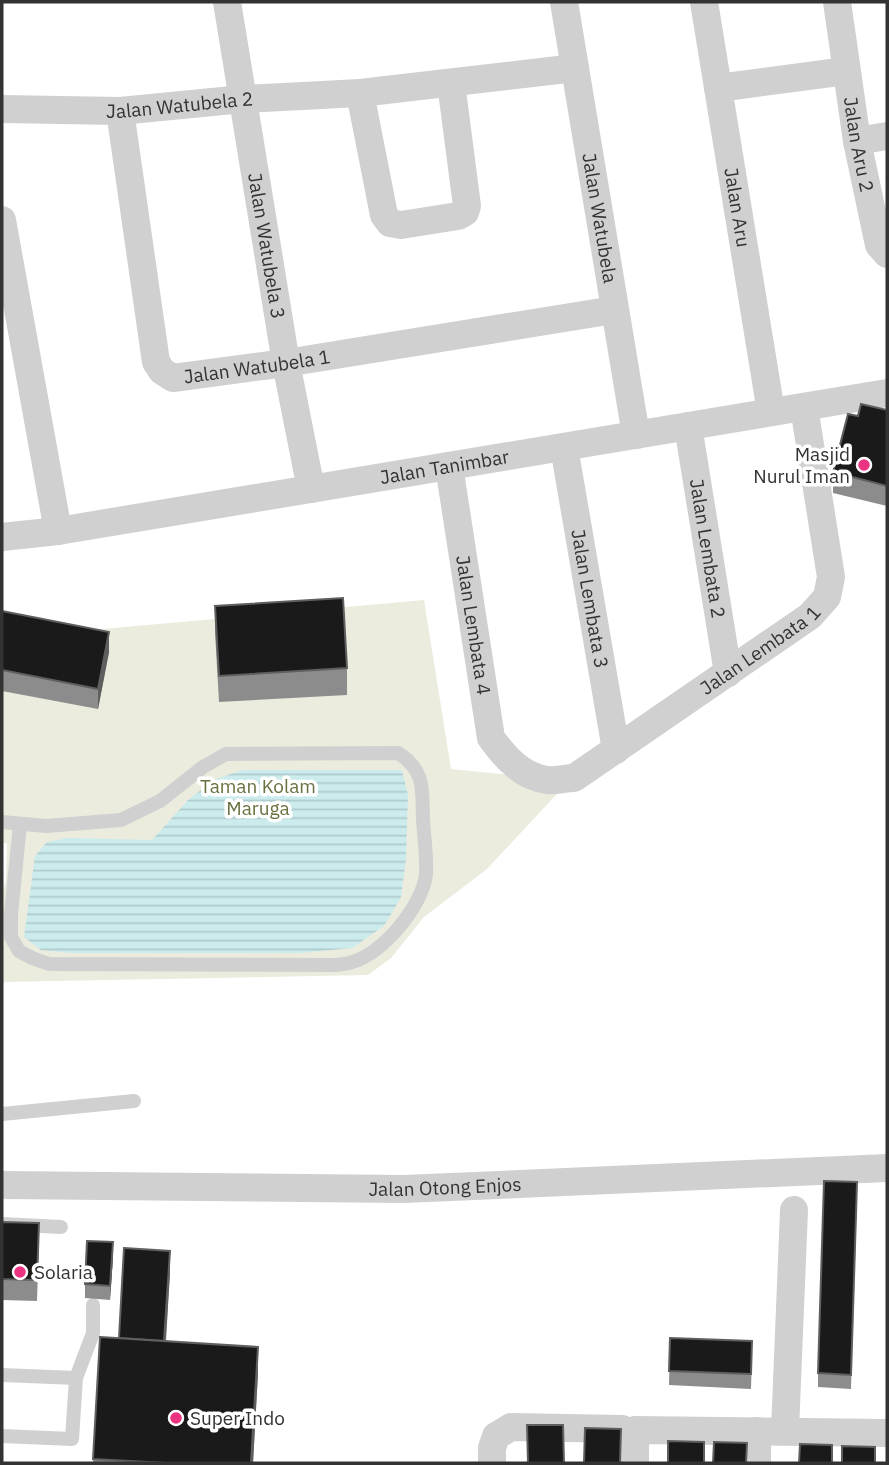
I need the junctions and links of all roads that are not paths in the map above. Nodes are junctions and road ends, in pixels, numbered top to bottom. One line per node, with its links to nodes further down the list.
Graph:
1 (226, 2): 10 (street, Jalan Watubela 3)
2 (564, 2): 5 (street, Jalan Watubela)
3 (704, 2): 8 (street, Jalan Aru)
4 (836, 2): 6 (street, Jalan Aru 2)
5 (575, 68): 7 (street, Jalan Watubela 2); 17 (street, Jalan Watubela)
6 (846, 71): 8 (street); 14 (street, Jalan Aru 2)
7 (451, 83): 9 (street, Jalan Watubela 2); 9 (street)
8 (718, 88): 21 (street, Jalan Aru)
9 (360, 93): 10 (street, Jalan Watubela 2)
10 (243, 99): 12 (street, Jalan Watubela 2); 18 (street, Jalan Watubela 3)
11 (2, 109): 12 (street, Jalan Watubela 2)
12 (120, 111): 18 (street, Jalan Watubela 1)
13 (887, 136): 14 (street)
14 (857, 141): 16 (street, Jalan Aru 2)
15 (2, 220): 27 (street)
16 (887, 254)
17 (614, 310): 18 (street, Jalan Watubela 1); 23 (street, Jalan Watubela)
18 (286, 363): 26 (street, Jalan Watubela 3)
19 (887, 393): 20 (street, Jalan Tanimbar)
20 (804, 407): 21 (street, Jalan Tanimbar); 29 (street, Jalan Lembata 1)
21 (771, 412): 22 (street, Jalan Tanimbar)
22 (688, 426): 23 (street, Jalan Tanimbar); 29 (street, Jalan Lembata 2)
23 (636, 435): 24 (street, Jalan Tanimbar)
24 (564, 447): 25 (street, Jalan Tanimbar); 30 (street, Jalan Lembata 3)
25 (449, 466): 26 (street, Jalan Tanimbar); 31 (street, Jalan Lembata 4)
26 (311, 489): 27 (street, Jalan Tanimbar)
27 (58, 531): 28 (street, Jalan Tanimbar)
28 (2, 537)
29 (728, 673): 30 (street, Jalan Lembata 1)
30 (616, 750): 31 (street, Jalan Lembata 1)
31 (524, 772)
32 (2, 822): 33 (lane)
33 (20, 824): 33 (lane)
34 (134, 1101): 35 (lane)
35 (2, 1114)
36 (887, 1168): 37 (street, Jalan Otong Enjos)
37 (2, 1185)
38 (794, 1210): 46 (street)
39 (2, 1224): 40 (lane)
40 (61, 1227)
41 (93, 1305): 43 (lane)
42 (2, 1375): 43 (lane)
43 (76, 1378): 48 (lane)
44 (635, 1430): 45 (street); 49 (street); 50 (street)
45 (757, 1431): 46 (street); 51 (street)
46 (785, 1431): 47 (street)
47 (887, 1433)
48 (2, 1436)
49 (492, 1463)
50 (635, 1463)
51 (757, 1463)

